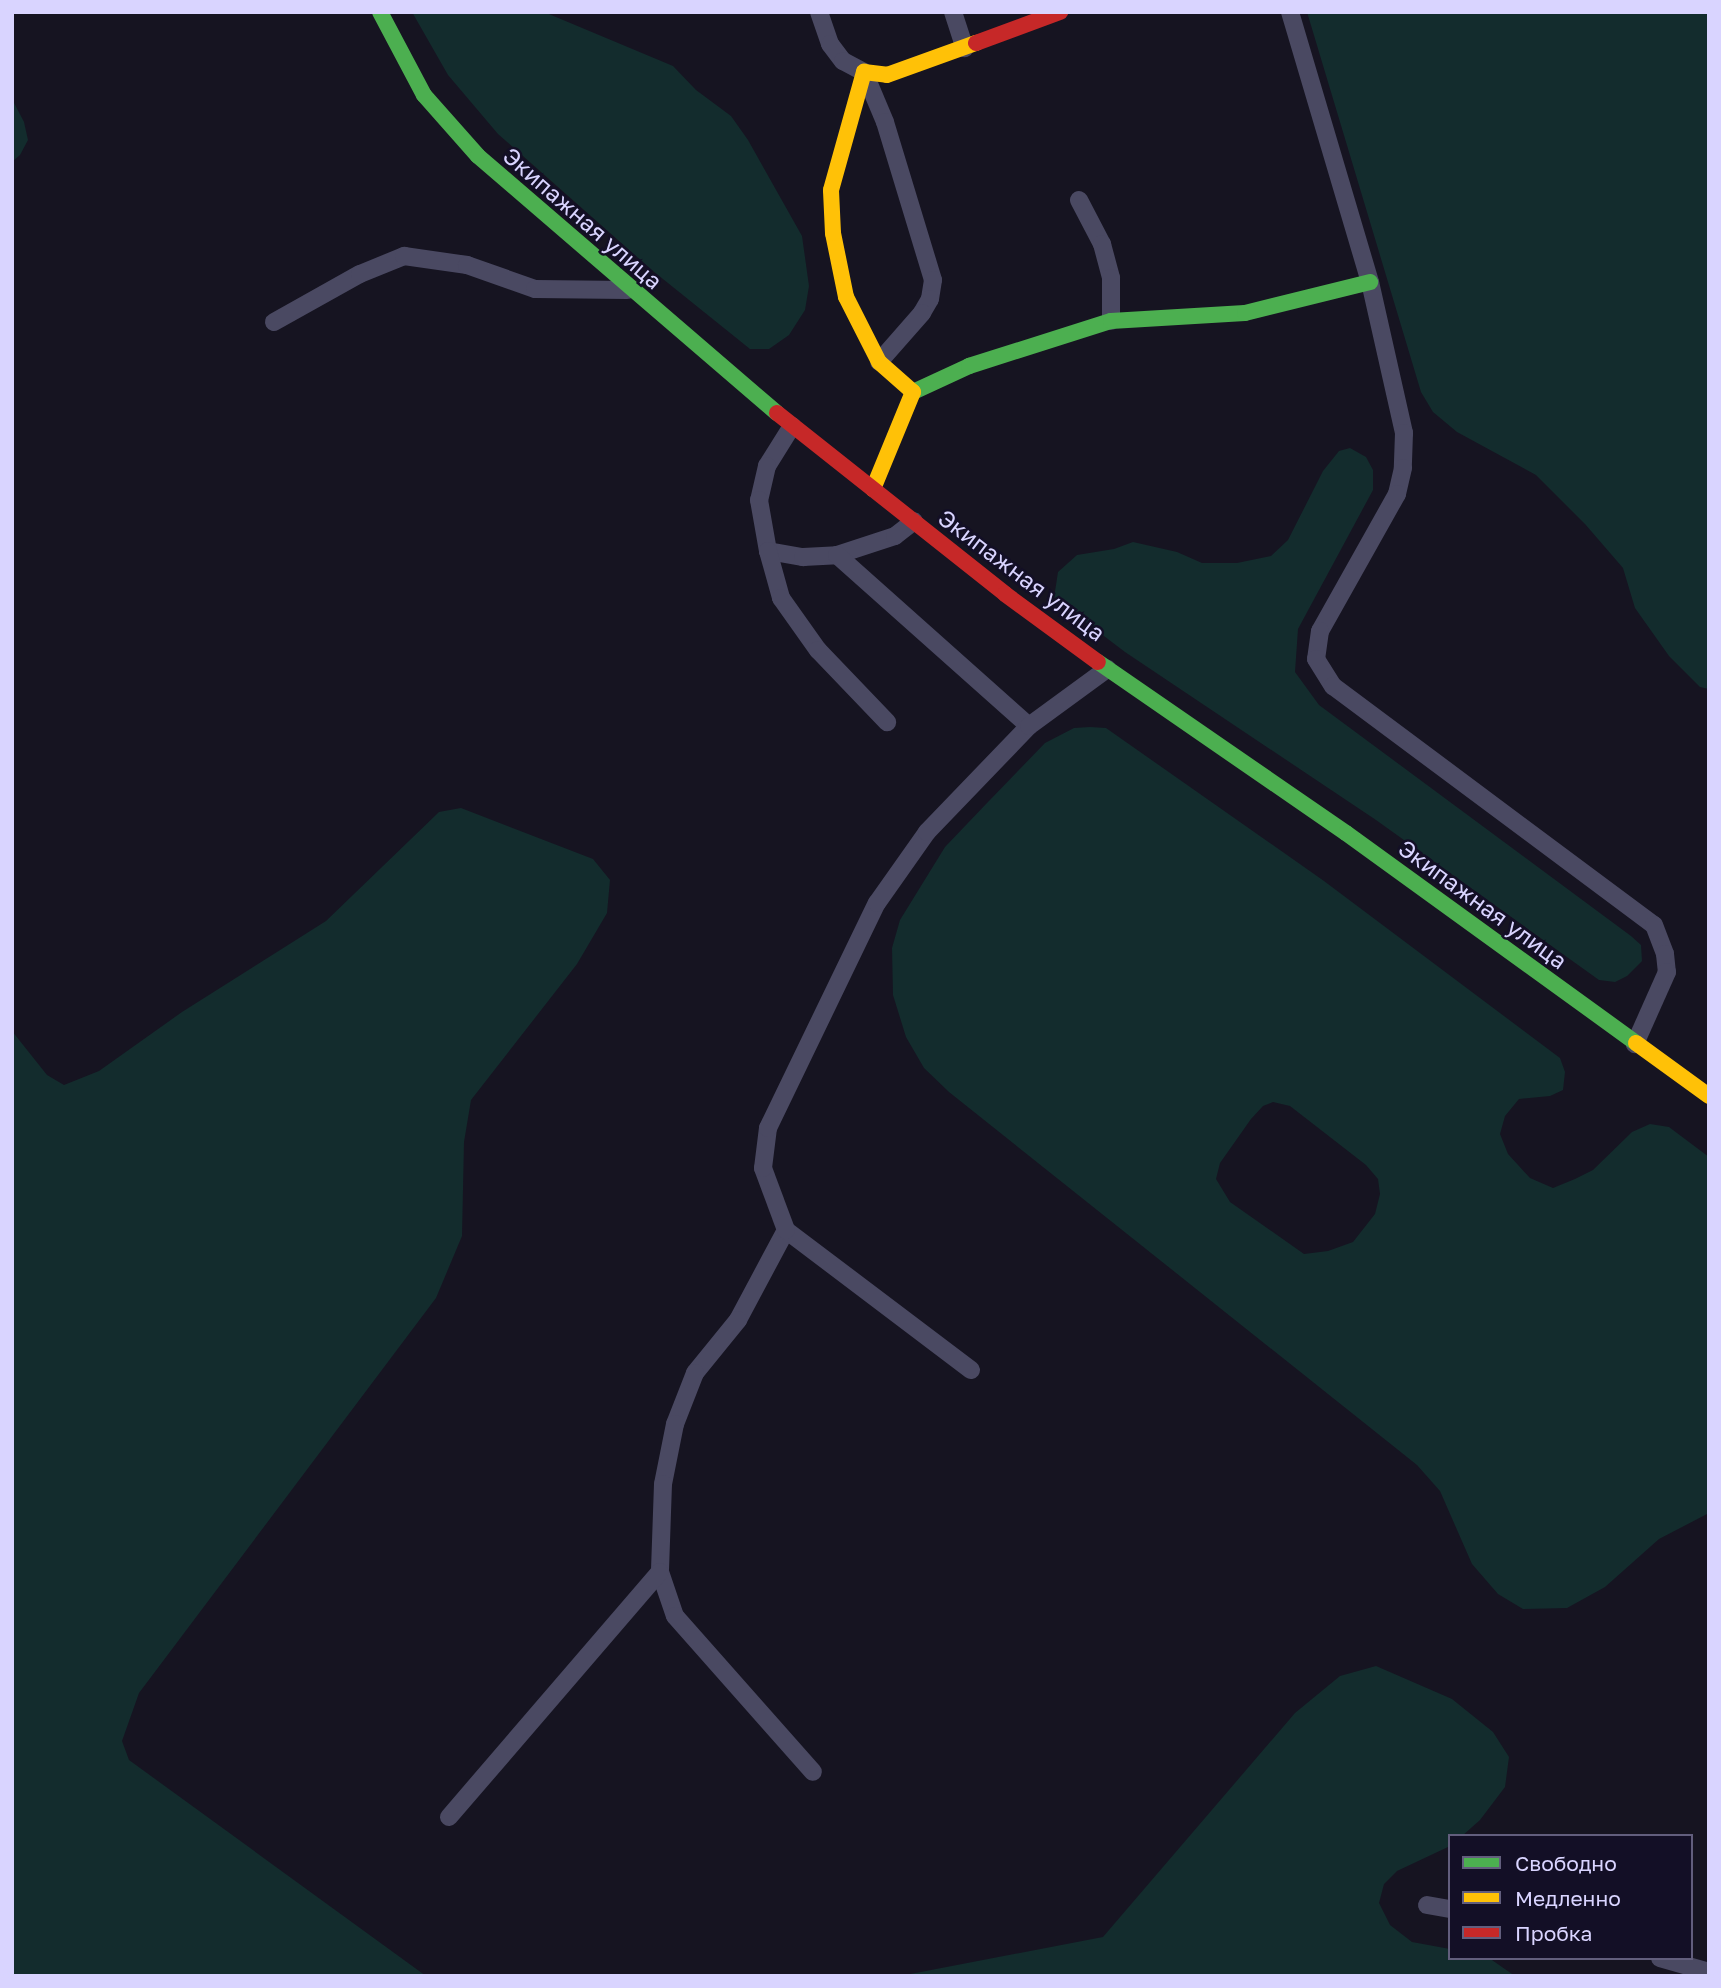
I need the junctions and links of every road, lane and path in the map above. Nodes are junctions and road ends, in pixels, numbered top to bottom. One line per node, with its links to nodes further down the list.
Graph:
1 (380, 12): 10 (main road, Экипажная улица)
2 (819, 12): 7 (lane)
3 (953, 12): 6 (lane)
4 (1060, 12): 6 (main road)
5 (1290, 12): 9 (lane)
6 (965, 48): 7 (main road)
7 (864, 72): 13 (main road); 13 (lane)
8 (1079, 200): 11 (lane)
9 (1370, 282): 11 (main road); 23 (lane)
10 (630, 290): 12 (lane); 15 (main road, Экипажная улица)
11 (1111, 321): 14 (main road)
12 (274, 322)
13 (879, 362): 14 (main road)
14 (913, 392): 16 (main road)
15 (792, 426): 16 (main road, Экипажная улица); 18 (lane)
16 (873, 489): 17 (main road, Экипажная улица)
17 (914, 522): 19 (lane); 20 (main road, Экипажная улица)
18 (768, 551): 19 (lane); 21 (lane)
19 (836, 555): 22 (lane)
20 (1107, 669): 22 (lane); 23 (main road, Экипажная улица)
21 (887, 722)
22 (1029, 726): 25 (lane)
23 (1635, 1044): 24 (main road, Экипажная улица)
24 (1709, 1096)
25 (786, 1230): 26 (lane); 27 (lane)
26 (971, 1370)
27 (660, 1572): 28 (lane); 29 (lane)
28 (813, 1772)
29 (449, 1817)
30 (1427, 1905): 31 (lane)
31 (1448, 1909)
32 (1667, 1960): 33 (lane)
33 (1709, 1972)

